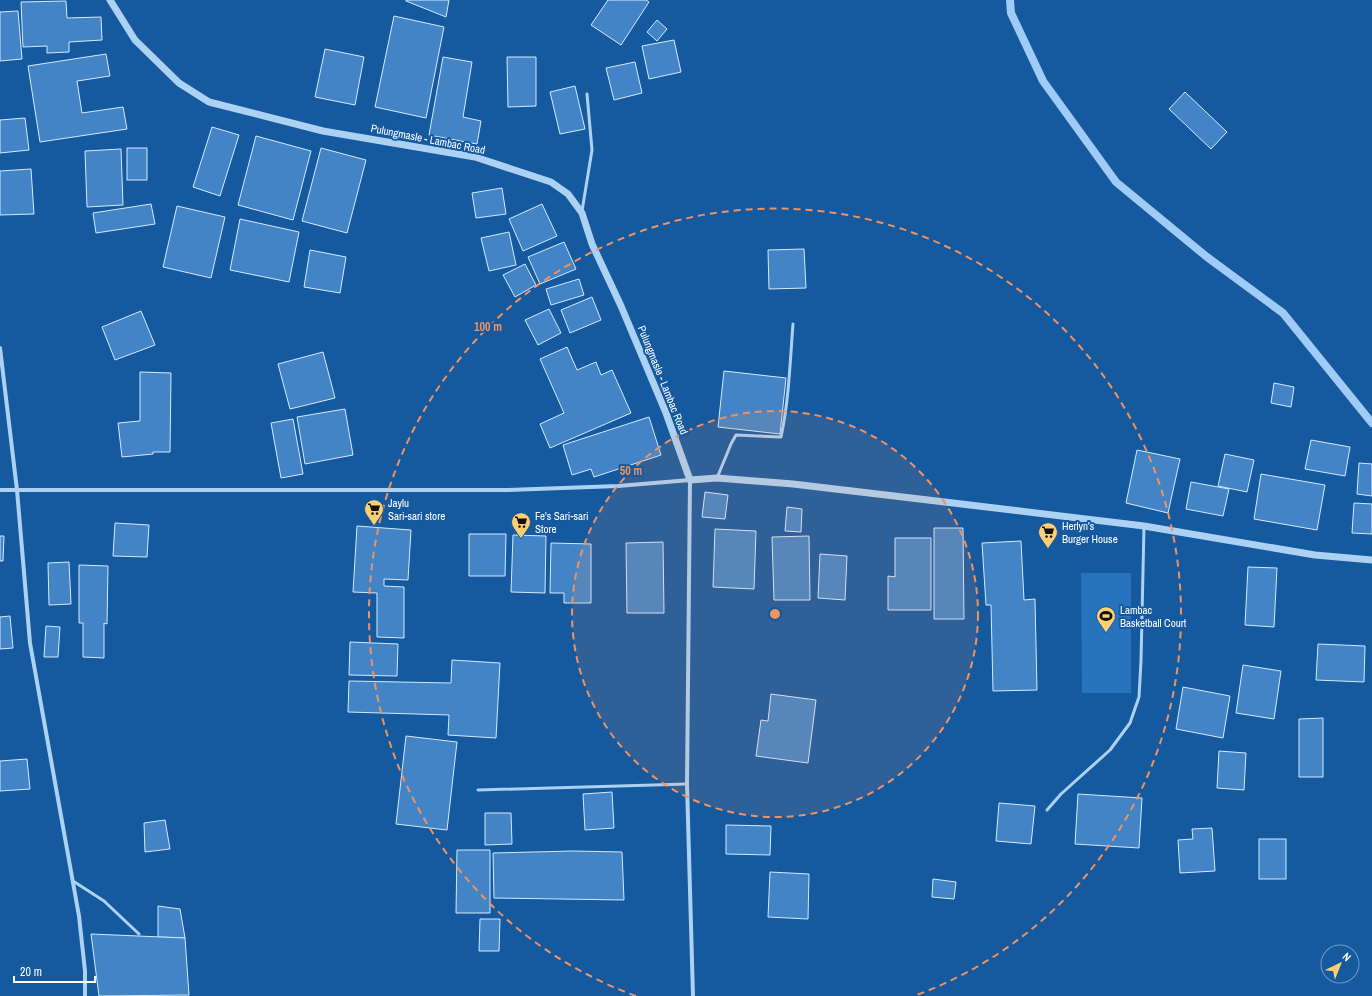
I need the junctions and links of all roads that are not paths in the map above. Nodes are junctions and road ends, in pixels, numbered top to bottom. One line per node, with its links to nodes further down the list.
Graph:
1 (110, 0): 3 (street, Pulungmasle - Lambac Road)
2 (587, 94): 3 (lane)
3 (582, 213): 7 (street, Pulungmasle - Lambac Road)
4 (793, 324): 6 (lane)
5 (0, 348): 9 (street)
6 (717, 478): 7 (street); 10 (street)
7 (690, 480): 9 (street); 12 (street)
8 (0, 490): 9 (street)
9 (17, 490): 15 (street)
10 (1144, 526): 11 (street); 14 (lane)
11 (1372, 560)
12 (687, 784): 13 (lane); 18 (street)
13 (478, 790)
14 (1047, 810)
15 (73, 882): 16 (lane); 17 (street)
16 (139, 934)
17 (85, 996)
18 (693, 996)

